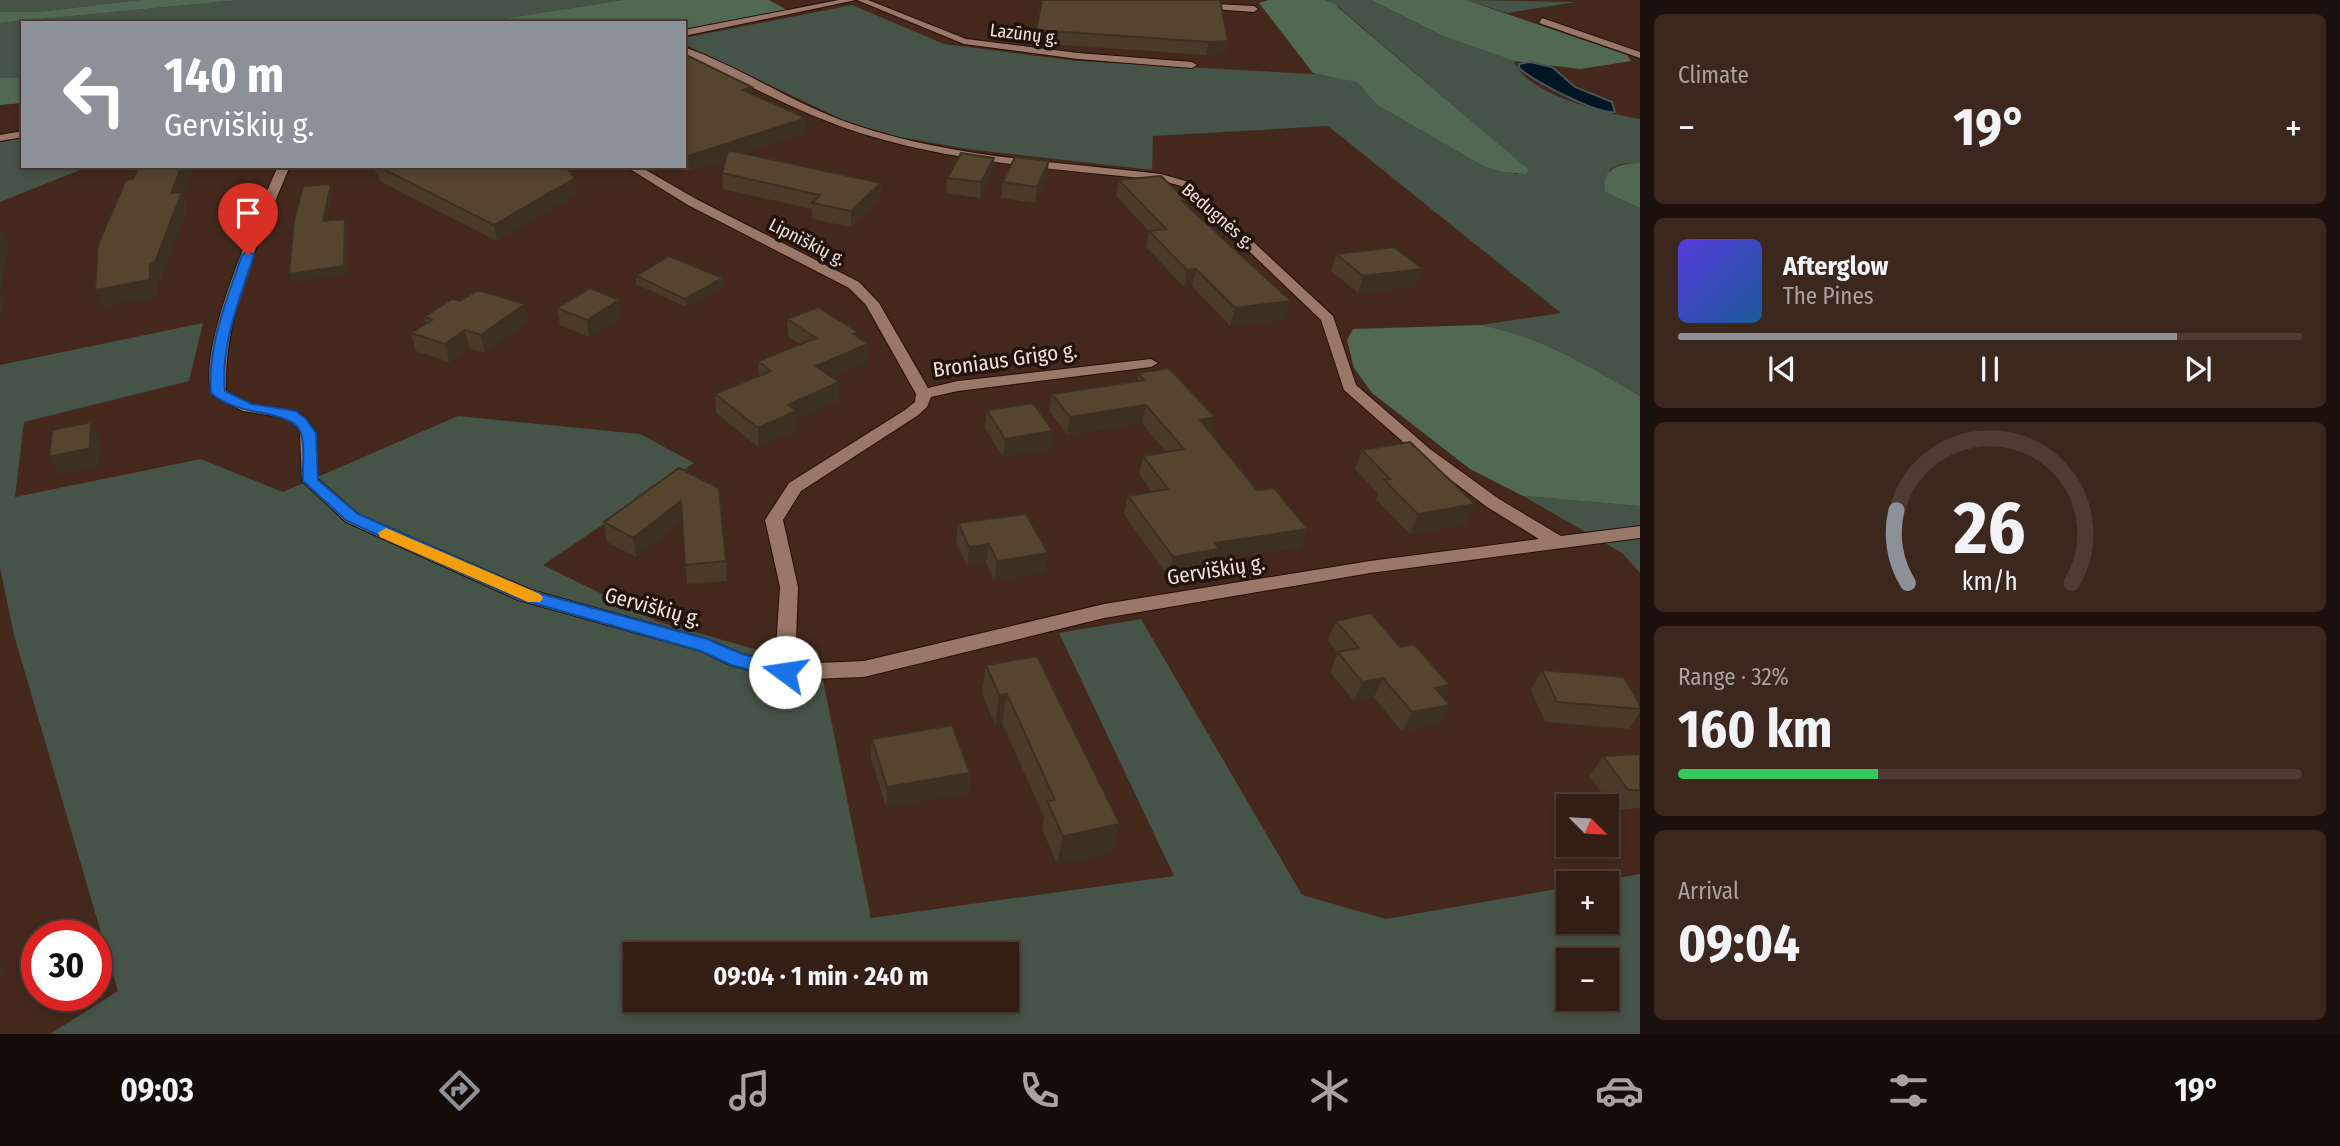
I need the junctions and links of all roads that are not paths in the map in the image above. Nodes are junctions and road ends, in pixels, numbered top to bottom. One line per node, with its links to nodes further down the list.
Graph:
1 (852, 0): 6 (street)
2 (861, 0): 9 (street, Lazūnų g.)
3 (1187, 4): 4 (street)
4 (1254, 9)
5 (1542, 21): 8 (street)
6 (686, 33)
7 (686, 51): 17 (street, Bedugnės g.)
8 (1640, 55)
9 (1192, 65)
10 (21, 134): 11 (street)
11 (0, 138)
12 (283, 168): 18 (street, Gerviškių g.)
13 (633, 168): 15 (street, Lipniškių g.)
14 (1151, 363): 15 (street, Broniaus Grigo g.)
15 (925, 394): 18 (street, Broniaus Grigo g.)
16 (1640, 532): 17 (street, Gerviškių g.)
17 (1559, 543): 18 (street, Gerviškių g.)
18 (785, 672)

